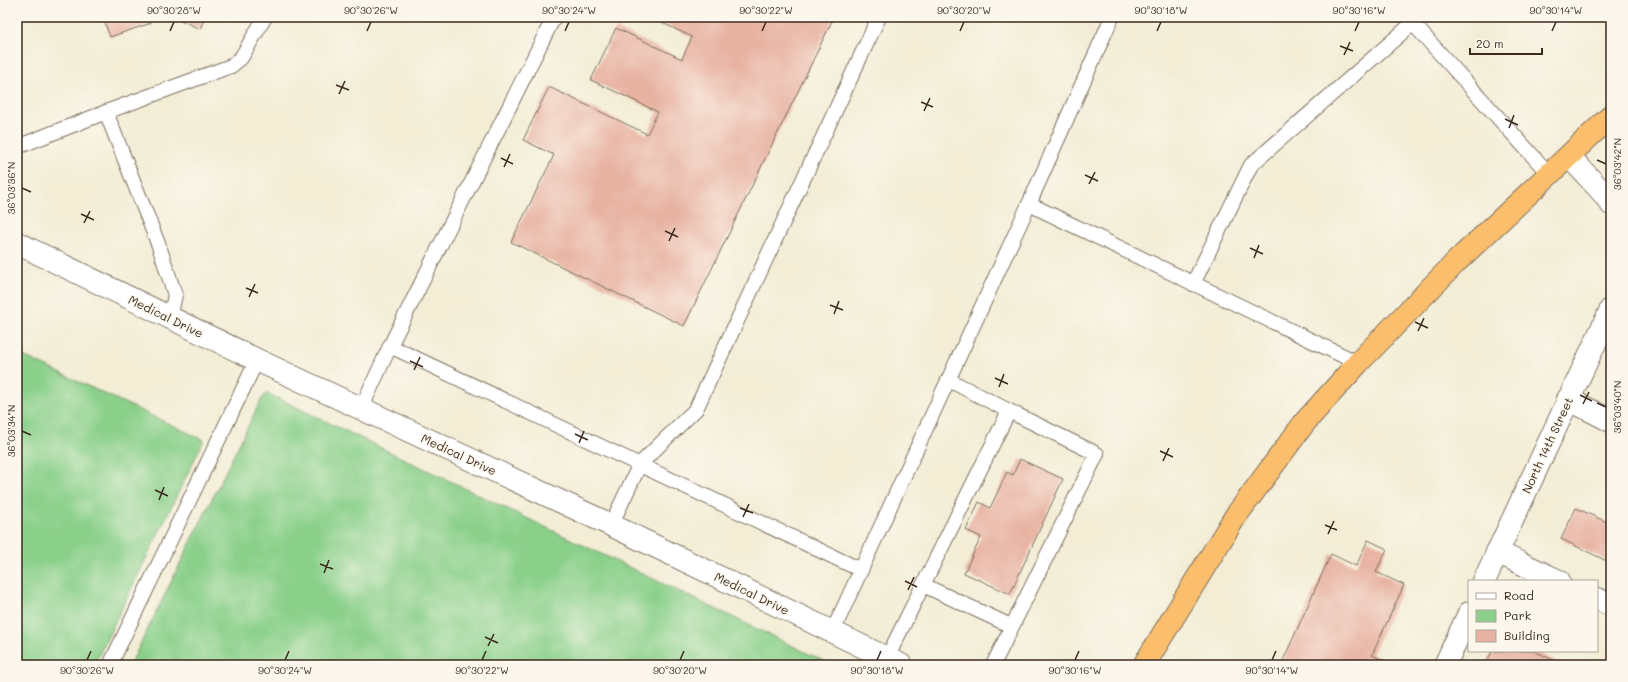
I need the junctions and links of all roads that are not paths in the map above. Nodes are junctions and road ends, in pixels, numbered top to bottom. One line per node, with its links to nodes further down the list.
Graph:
1 (265, 17): 6 (lane)
2 (554, 17): 17 (lane)
3 (879, 17): 25 (lane)
4 (1112, 17): 11 (lane)
5 (1410, 20): 10 (lane); 14 (lane)
6 (106, 112): 8 (lane); 16 (lane)
7 (1611, 116): 9 (highway)
8 (17, 147)
9 (1570, 156): 10 (highway); 12 (street)
10 (1550, 175): 19 (highway)
11 (1030, 204): 14 (lane); 20 (lane)
12 (1611, 204)
13 (17, 243): 16 (street, Medical Drive)
14 (1193, 284): 19 (lane)
15 (1611, 309): 21 (street, North 14th Street)
16 (170, 318): 18 (street, Medical Drive)
17 (390, 346): 22 (lane); 25 (lane)
18 (257, 360): 22 (street, Medical Drive); 38 (lane)
19 (1358, 363): 40 (highway)
20 (948, 380): 23 (lane); 28 (lane)
21 (1568, 399): 24 (street); 27 (street, North 14th Street)
22 (361, 409): 26 (street, Medical Drive)
23 (1009, 411): 31 (lane); 35 (lane)
24 (1611, 421)
25 (640, 464): 26 (lane); 28 (lane)
26 (611, 525): 36 (street, Medical Drive)
27 (1497, 552): 29 (street, North 14th Street); 30 (street)
28 (861, 570): 36 (lane)
29 (1484, 580)
30 (1557, 580)
31 (923, 585): 35 (lane); 37 (lane)
32 (1598, 599): 33 (street)
33 (1611, 605)
34 (1468, 615): 41 (street)
35 (1012, 626): 39 (lane)
36 (832, 633): 37 (street, Medical Drive)
37 (894, 662)
38 (110, 665)
39 (993, 665)
40 (1144, 665)
41 (1445, 665)

